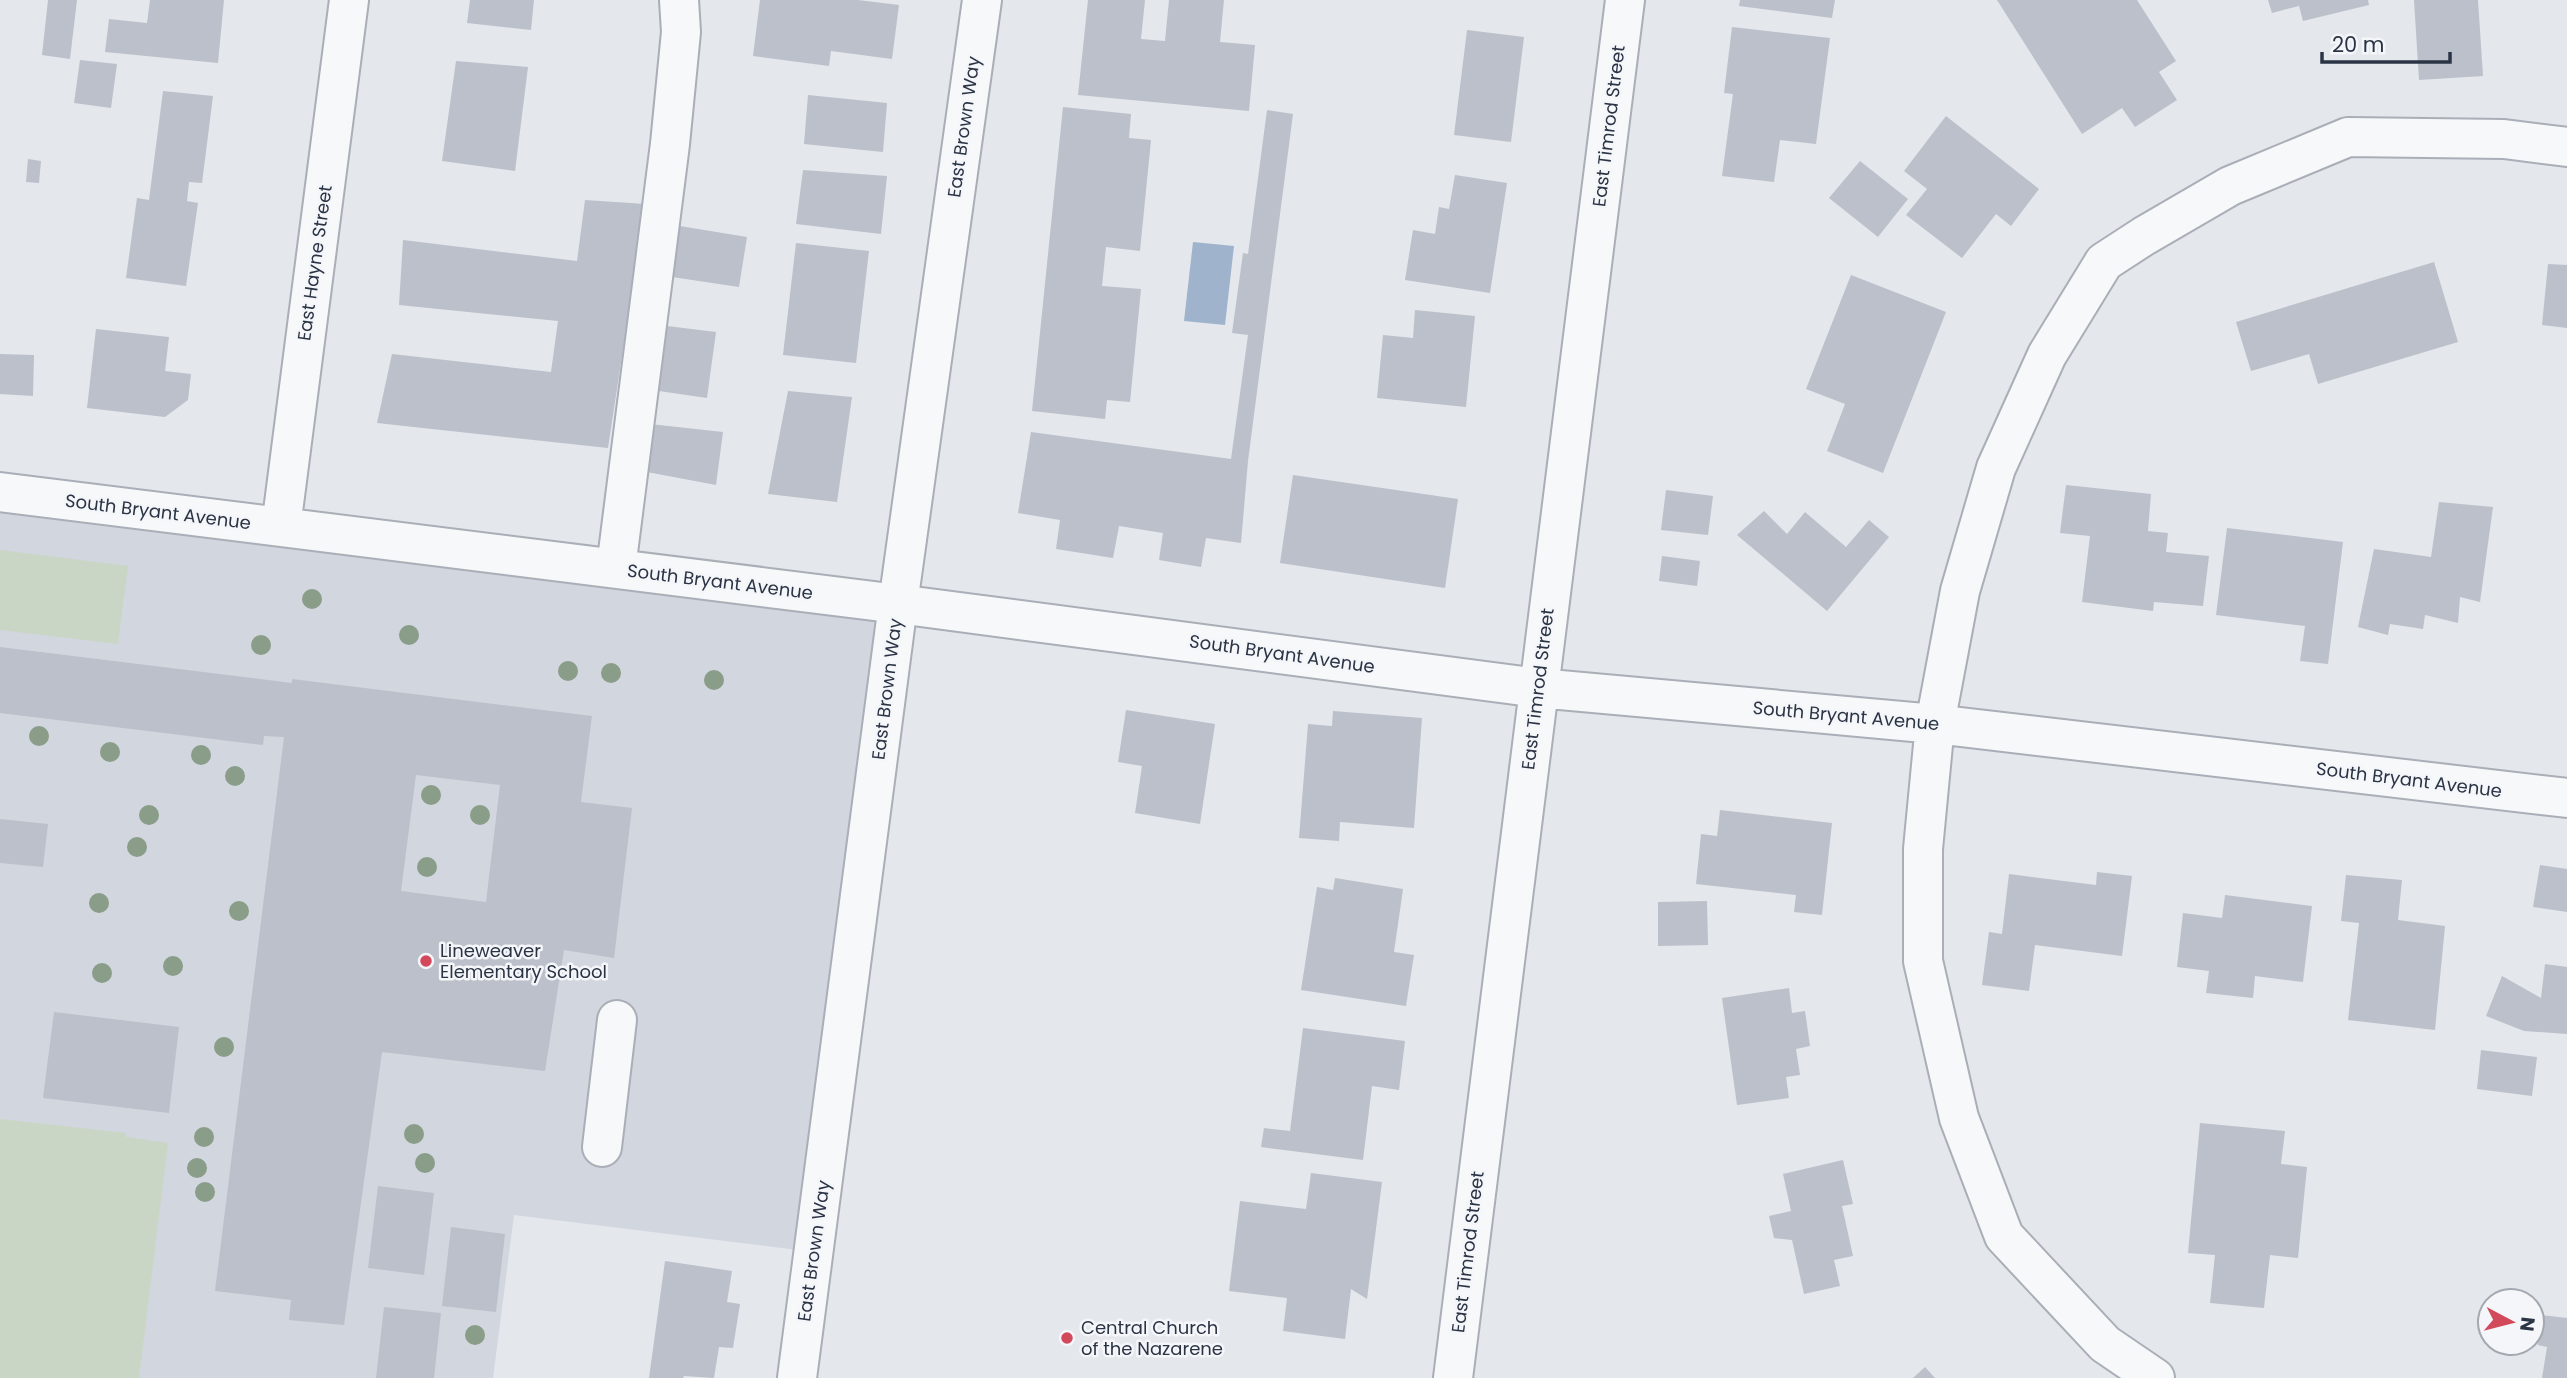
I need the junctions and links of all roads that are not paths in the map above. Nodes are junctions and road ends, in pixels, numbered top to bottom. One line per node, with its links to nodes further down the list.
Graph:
1 (349, 0): 7 (street, East Hayne Street)
2 (679, 0): 8 (street)
3 (982, 0): 9 (street, East Brown Way)
4 (1625, 0): 10 (street, East Timrod Street)
5 (2567, 147): 11 (street)
6 (0, 492): 7 (street, South Bryant Avenue)
7 (281, 527): 8 (street, South Bryant Avenue)
8 (615, 568): 9 (street, South Bryant Avenue)
9 (898, 604): 10 (street, South Bryant Avenue); 15 (street, East Brown Way)
10 (1538, 688): 11 (street, South Bryant Avenue); 16 (street, East Timrod Street)
11 (1935, 724): 12 (street, South Bryant Avenue); 17 (street)
12 (2567, 798)
13 (617, 1020): 14 (street)
14 (602, 1147)
15 (797, 1378)
16 (1453, 1378)
17 (2155, 1378)

